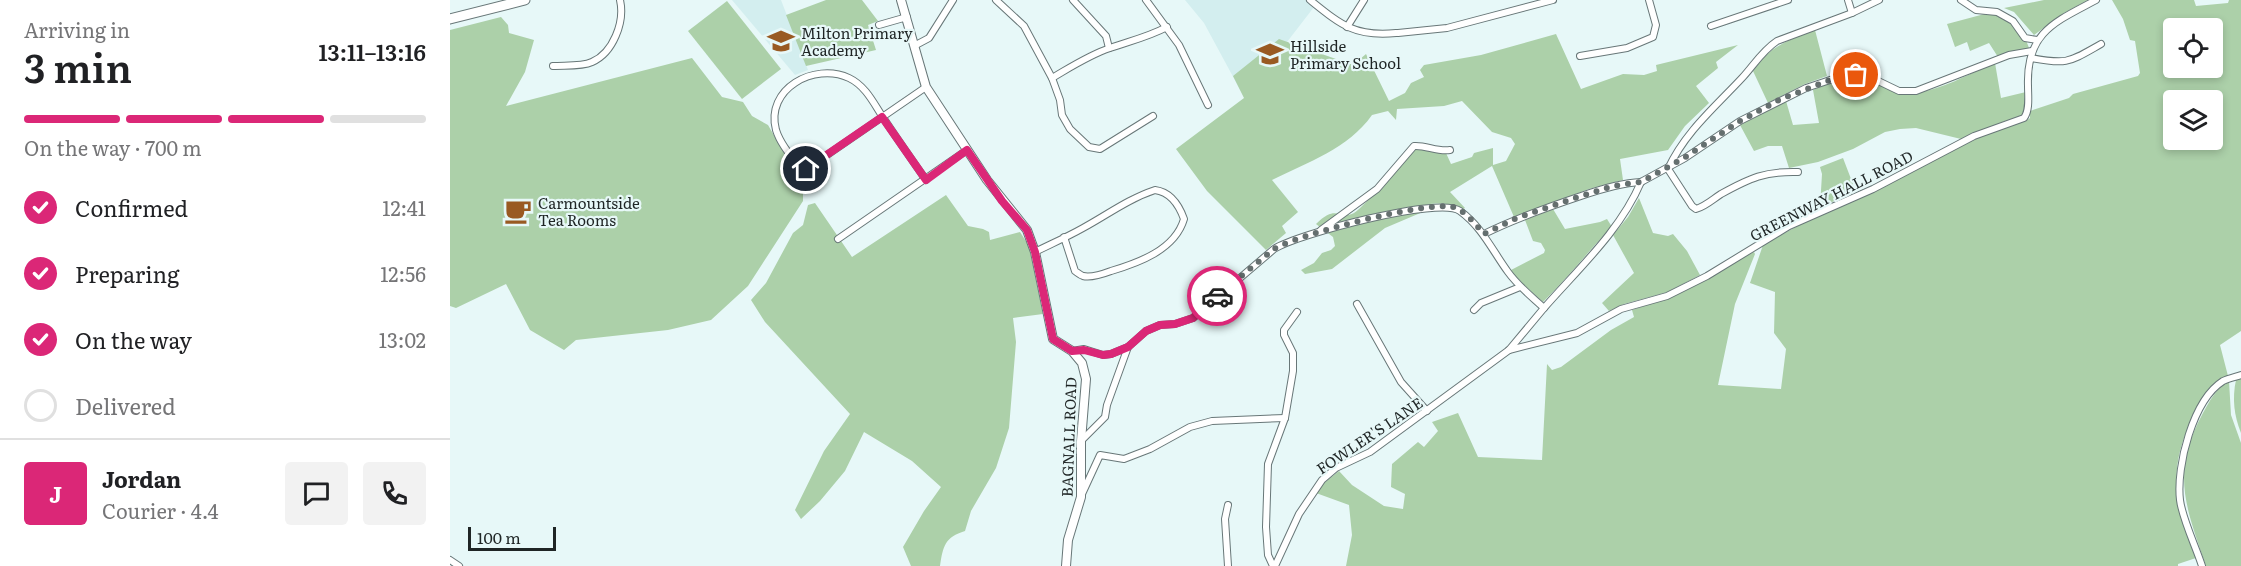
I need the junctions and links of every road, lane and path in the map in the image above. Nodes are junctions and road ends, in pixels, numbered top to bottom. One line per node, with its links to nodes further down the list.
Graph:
1 (525, 0): 19 (main road)
2 (620, 0): 32 (street)
3 (901, 0): 18 (street, BAGNALL ROAD)
4 (953, 0): 27 (street)
5 (996, 0): 33 (street)
6 (1073, 0): 28 (street)
7 (1146, 0): 22 (street)
8 (1310, 0): 23 (street)
9 (1364, 0): 23 (street)
10 (1553, 0): 23 (street)
11 (1649, 0): 31 (street)
12 (1788, 0): 21 (street)
13 (1848, 0): 17 (street)
14 (1879, 0): 17 (street)
15 (1961, 0): 24 (street)
16 (2096, 0): 24 (street, GREENWAY HALL ROAD)
17 (1852, 13): 40 (street)
18 (907, 17): 20 (street); 27 (street, BAGNALL ROAD)
19 (450, 19)
20 (879, 25)
21 (1711, 26)
22 (1167, 27): 28 (street); 35 (street)
23 (1347, 27)
24 (2037, 40): 30 (street, GREENWAY HALL ROAD)
25 (2090, 41): 29 (street)
26 (2101, 44): 29 (street)
27 (914, 46): 34 (street, BAGNALL ROAD)
28 (1109, 48): 33 (street)
29 (2094, 48): 30 (street)
30 (2032, 55): 40 (street); 55 (street, GREENWAY HALL ROAD)
31 (1580, 56)
32 (553, 66)
33 (1052, 78): 36 (street)
34 (926, 87): 37 (street); 38 (street, BAGNALL ROAD)
35 (1208, 105)
36 (1153, 116)
37 (882, 117): 37 (street); 42 (street)
38 (967, 150): 42 (street); 48 (street, BAGNALL ROAD)
39 (1450, 150): 44 (street)
40 (1668, 169): 41 (street); 43 (street)
41 (1798, 172)
42 (926, 180): 47 (street)
43 (1641, 182): 45 (street); 51 (street)
44 (1318, 232): 45 (street); 54 (street)
45 (1484, 234): 49 (street)
46 (1064, 237): 46 (street); 48 (street)
47 (838, 239)
48 (1035, 252): 56 (street, BAGNALL ROAD)
49 (1520, 287): 51 (street); 52 (street)
50 (1357, 304): 58 (street)
51 (1544, 308): 55 (street)
52 (1474, 310)
53 (1296, 312): 59 (street)
54 (1128, 347): 56 (street); 60 (street)
55 (1509, 350): 58 (street, FOWLER'S LANE)
56 (1072, 351): 60 (street, BAGNALL ROAD)
57 (2241, 375): 68 (street)
58 (1428, 411): 67 (street, FOWLER'S LANE)
59 (1285, 418): 61 (street); 67 (street)
60 (1081, 441): 61 (street, BAGNALL ROAD)
61 (1081, 497): 65 (street, BAGNALL ROAD)
62 (1228, 505): 66 (street)
63 (450, 560): 64 (street)
64 (459, 566)
65 (1066, 566)
66 (1228, 566)
67 (1274, 566)
68 (2202, 566)

